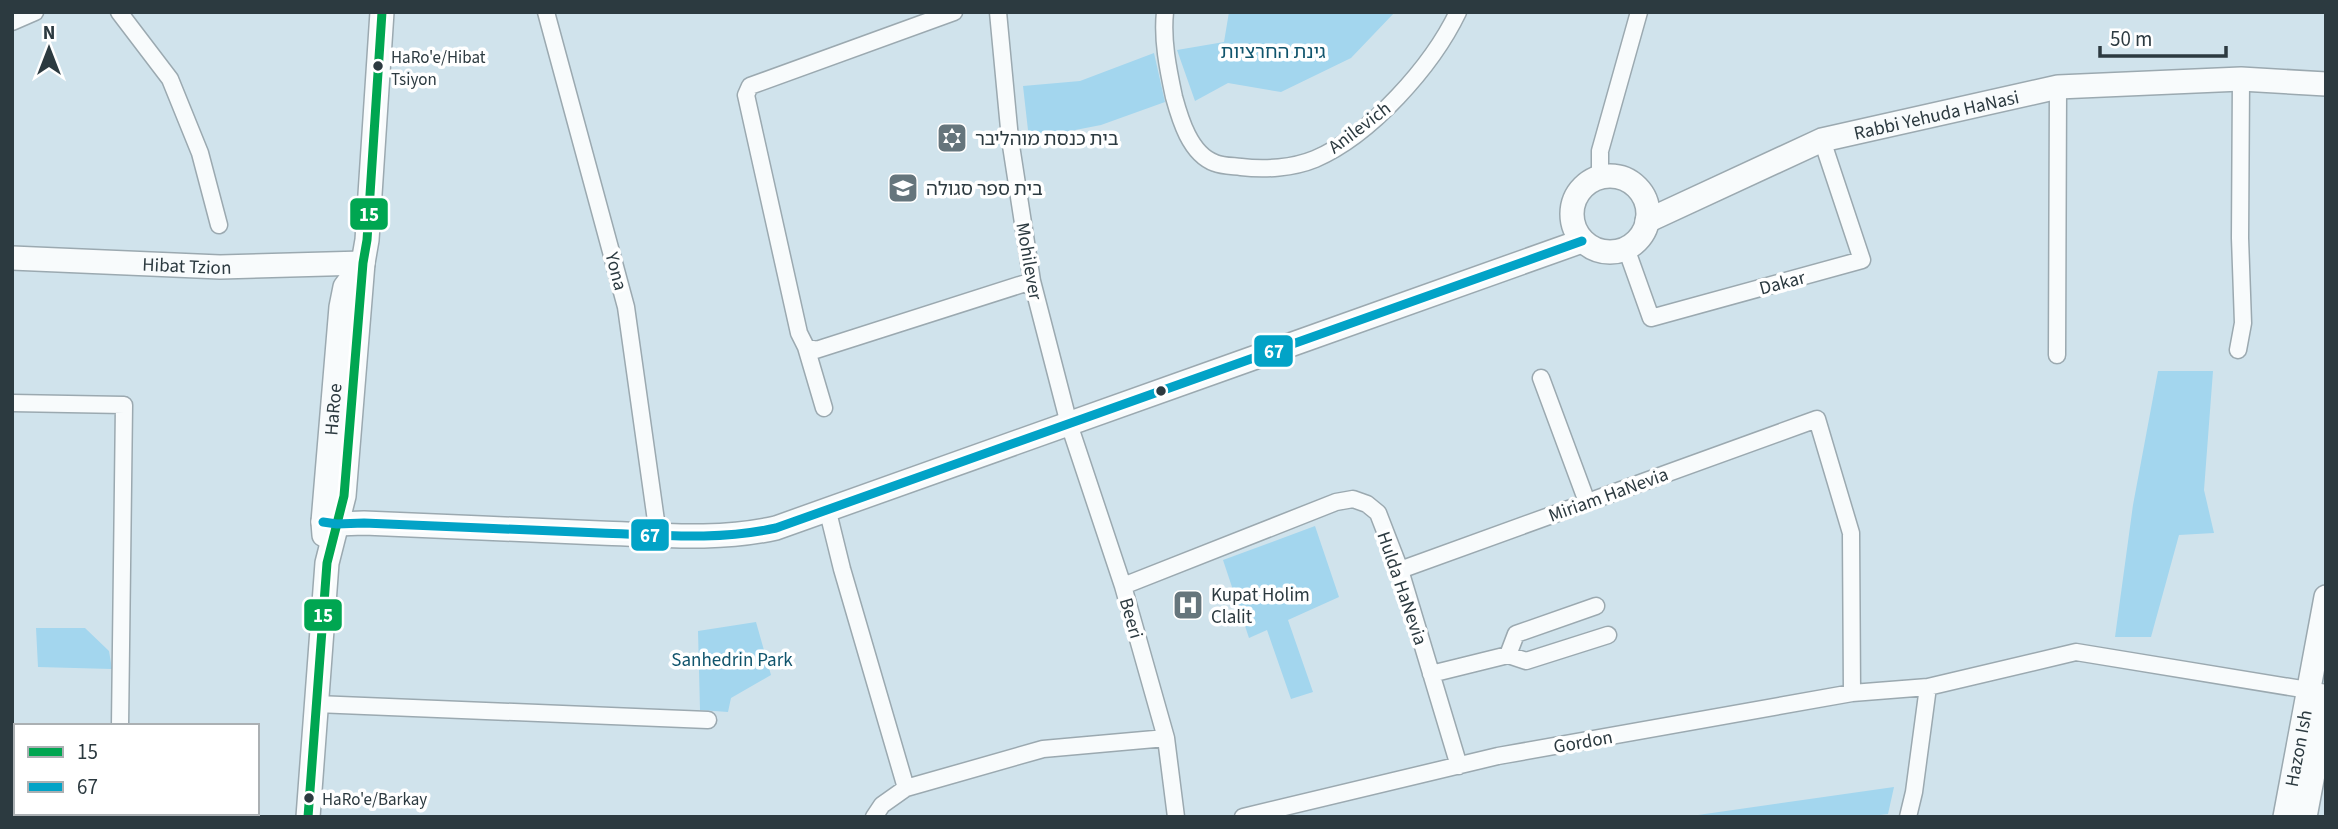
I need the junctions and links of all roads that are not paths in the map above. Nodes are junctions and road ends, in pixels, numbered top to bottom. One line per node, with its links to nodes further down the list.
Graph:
1 (35, 12): 10 (street)
2 (119, 12): 17 (street)
3 (383, 12): 21 (street, HaRoe)
4 (546, 12): 37 (street, Yona)
5 (954, 12): 25 (street)
6 (998, 12): 23 (street, Mohilever)
7 (1165, 12): 8 (street, Anilevich)
8 (1458, 12)
9 (1639, 12): 15 (street)
10 (12, 22)
11 (2241, 79): 12 (street, Rabbi Yehuda HaNasi); 13 (street, Rabbi Yehuda HaNasi); 26 (street)
12 (2326, 84)
13 (2058, 87): 14 (street, Rabbi Yehuda HaNasi); 27 (street)
14 (1822, 140): 16 (street, Rabbi Yehuda HaNasi); 19 (street, Dakar)
15 (1600, 177): 16 (street); 18 (street)
16 (1647, 221): 19 (street)
17 (219, 225)
18 (1582, 241): 19 (street); 31 (street)
19 (1626, 248)
20 (12, 258): 22 (street, Hibat Tzion)
21 (363, 263): 22 (street, Hibat Tzion); 24 (street, HaRoe); 32 (street, HaRoe)
22 (313, 264): 24 (street)
23 (1032, 281): 25 (street); 31 (street, Mohilever)
24 (345, 287): 35 (street, HaRoe)
25 (806, 347): 30 (street)
26 (2238, 349)
27 (2057, 355)
28 (1541, 378): 33 (street)
29 (12, 403): 51 (street)
30 (824, 408)
31 (1069, 424): 34 (street); 39 (street, Beeri)
32 (344, 496): 35 (street, HaRoe); 36 (street)
33 (1587, 502): 38 (street, Miriam HaNevia); 47 (street, Miriam HaNevia)
34 (827, 508): 37 (street); 54 (street)
35 (330, 523): 36 (street); 48 (street, HaRoe)
36 (364, 523): 37 (street)
37 (658, 535)
38 (1400, 570): 39 (street, Hulda HaNevia); 44 (street, Hulda HaNevia)
39 (1123, 586): 52 (street, Beeri)
40 (2326, 597): 46 (street, Hazon Ish)
41 (1596, 606): 43 (street)
42 (1608, 635): 43 (street)
43 (1508, 655): 44 (street)
44 (1432, 674): 53 (street, Hulda HaNevia)
45 (1928, 687): 46 (street, Gordon); 47 (street, Gordon); 59 (street)
46 (2317, 691): 60 (street, Hazon Ish)
47 (1852, 694): 53 (street, Gordon)
48 (316, 704): 50 (street); 55 (street, HaRoe)
49 (2326, 705): 61 (street, Hazon Ish)
50 (708, 720)
51 (120, 724)
52 (1166, 738): 54 (street); 57 (street, Beeri)
53 (1459, 766): 58 (street, Gordon)
54 (906, 788): 56 (street)
55 (308, 817)
56 (874, 817)
57 (1176, 817)
58 (1243, 817)
59 (1908, 817)
60 (2285, 817)
61 (2305, 817)

